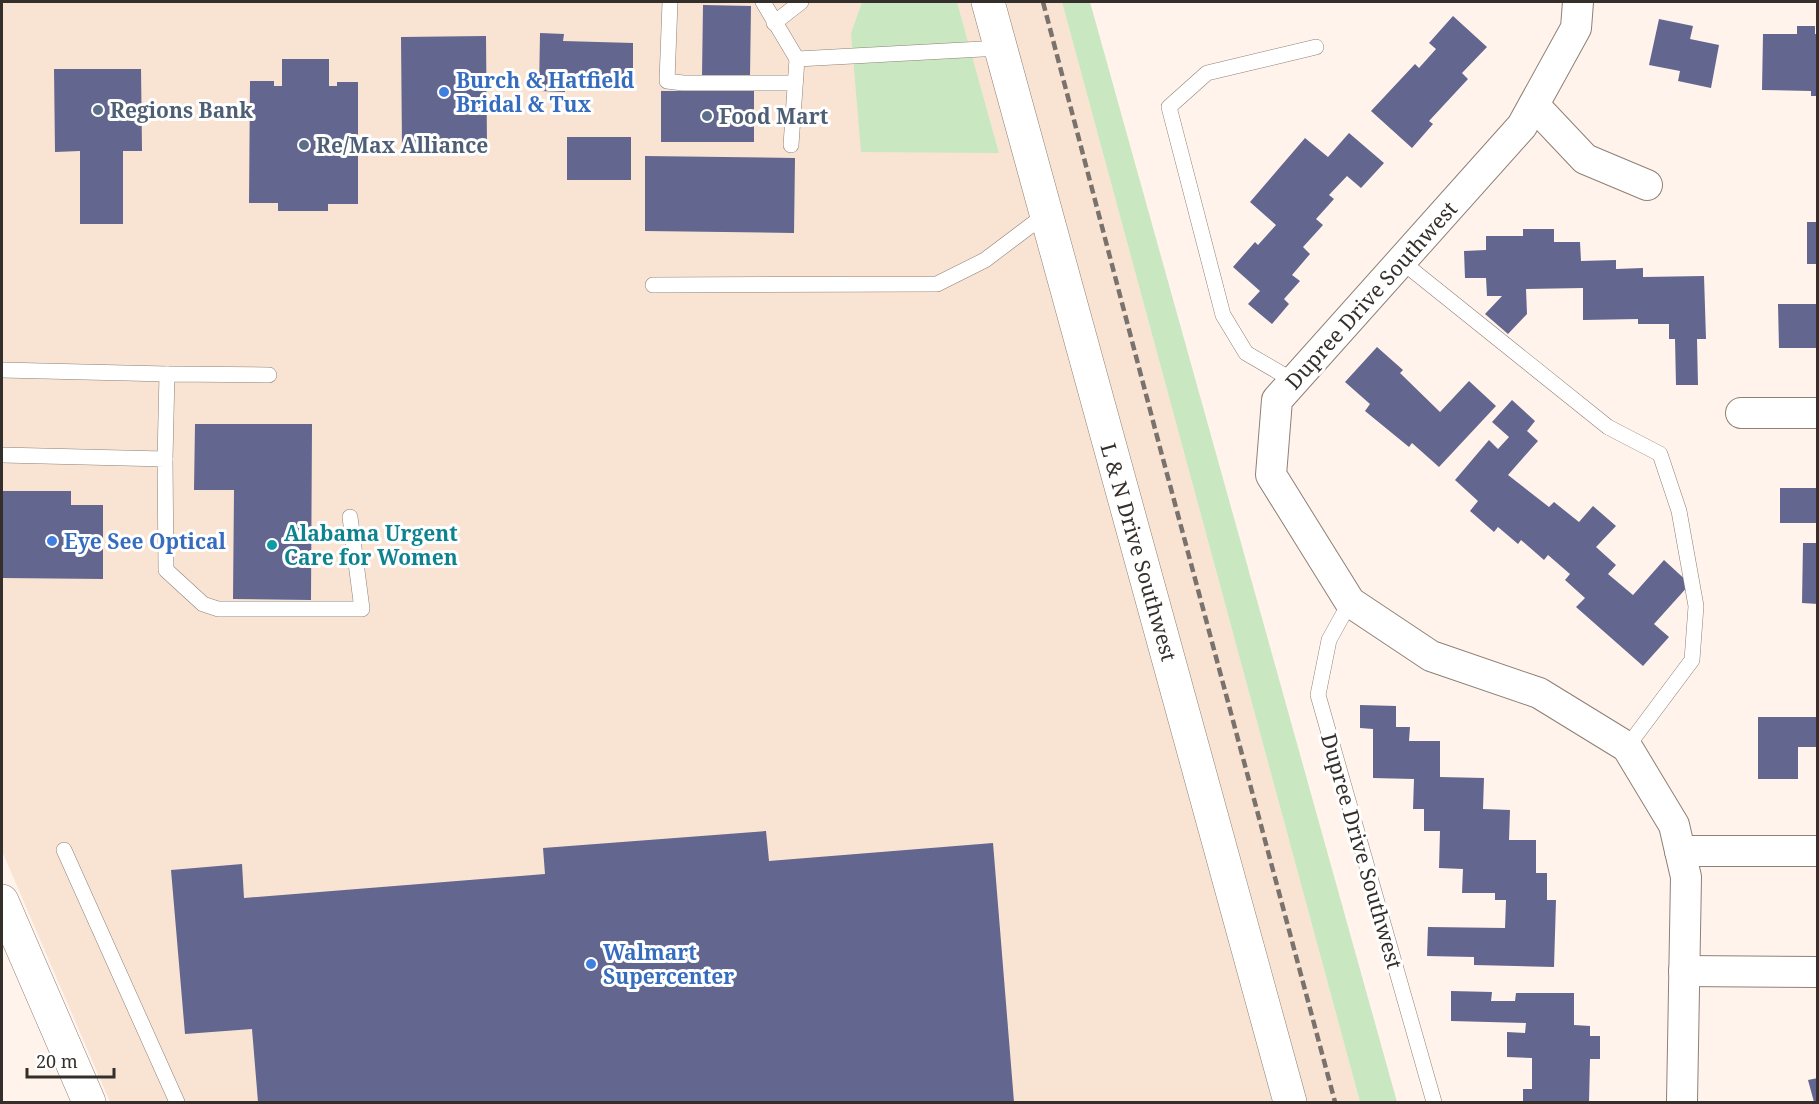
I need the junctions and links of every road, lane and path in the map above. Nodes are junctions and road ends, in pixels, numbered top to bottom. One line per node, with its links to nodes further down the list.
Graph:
1 (670, 2): 10 (lane)
2 (763, 2): 6 (lane)
3 (801, 2): 6 (lane)
4 (988, 2): 8 (street, L & N Drive Southwest)
5 (1578, 2): 11 (street, Dupree Drive Southwest)
6 (774, 23): 9 (lane)
7 (1316, 47): 20 (lane)
8 (1000, 48): 9 (lane); 14 (street, L & N Drive Southwest)
9 (797, 59): 10 (lane)
10 (795, 83): 12 (lane)
11 (1534, 105): 13 (street); 15 (street, Dupree Drive Southwest)
12 (791, 145)
13 (1647, 185)
14 (1046, 214): 16 (lane); 36 (street, L & N Drive Southwest)
15 (1401, 261): 20 (street, Dupree Drive Southwest); 27 (lane)
16 (653, 285)
17 (2, 370): 18 (lane)
18 (167, 374): 19 (lane); 24 (lane)
19 (268, 375)
20 (1294, 381): 26 (street, Dupree Drive Southwest)
21 (1741, 413): 22 (street)
22 (1818, 413)
23 (2, 455): 24 (lane)
24 (165, 459): 25 (lane)
25 (350, 517)
26 (1350, 602): 27 (street, Dupree Drive Southwest); 37 (lane, Dupree Drive Southwest)
27 (1627, 747): 29 (street, Dupree Drive Southwest)
28 (64, 850): 35 (lane)
29 (1680, 851): 30 (street); 32 (street, Dupree Drive Southwest)
30 (1818, 851)
31 (2, 901): 34 (street)
32 (1684, 971): 33 (street); 38 (street, Dupree Drive Southwest)
33 (1818, 972)
34 (89, 1102)
35 (177, 1102)
36 (1290, 1102)
37 (1434, 1102)
38 (1682, 1102)

